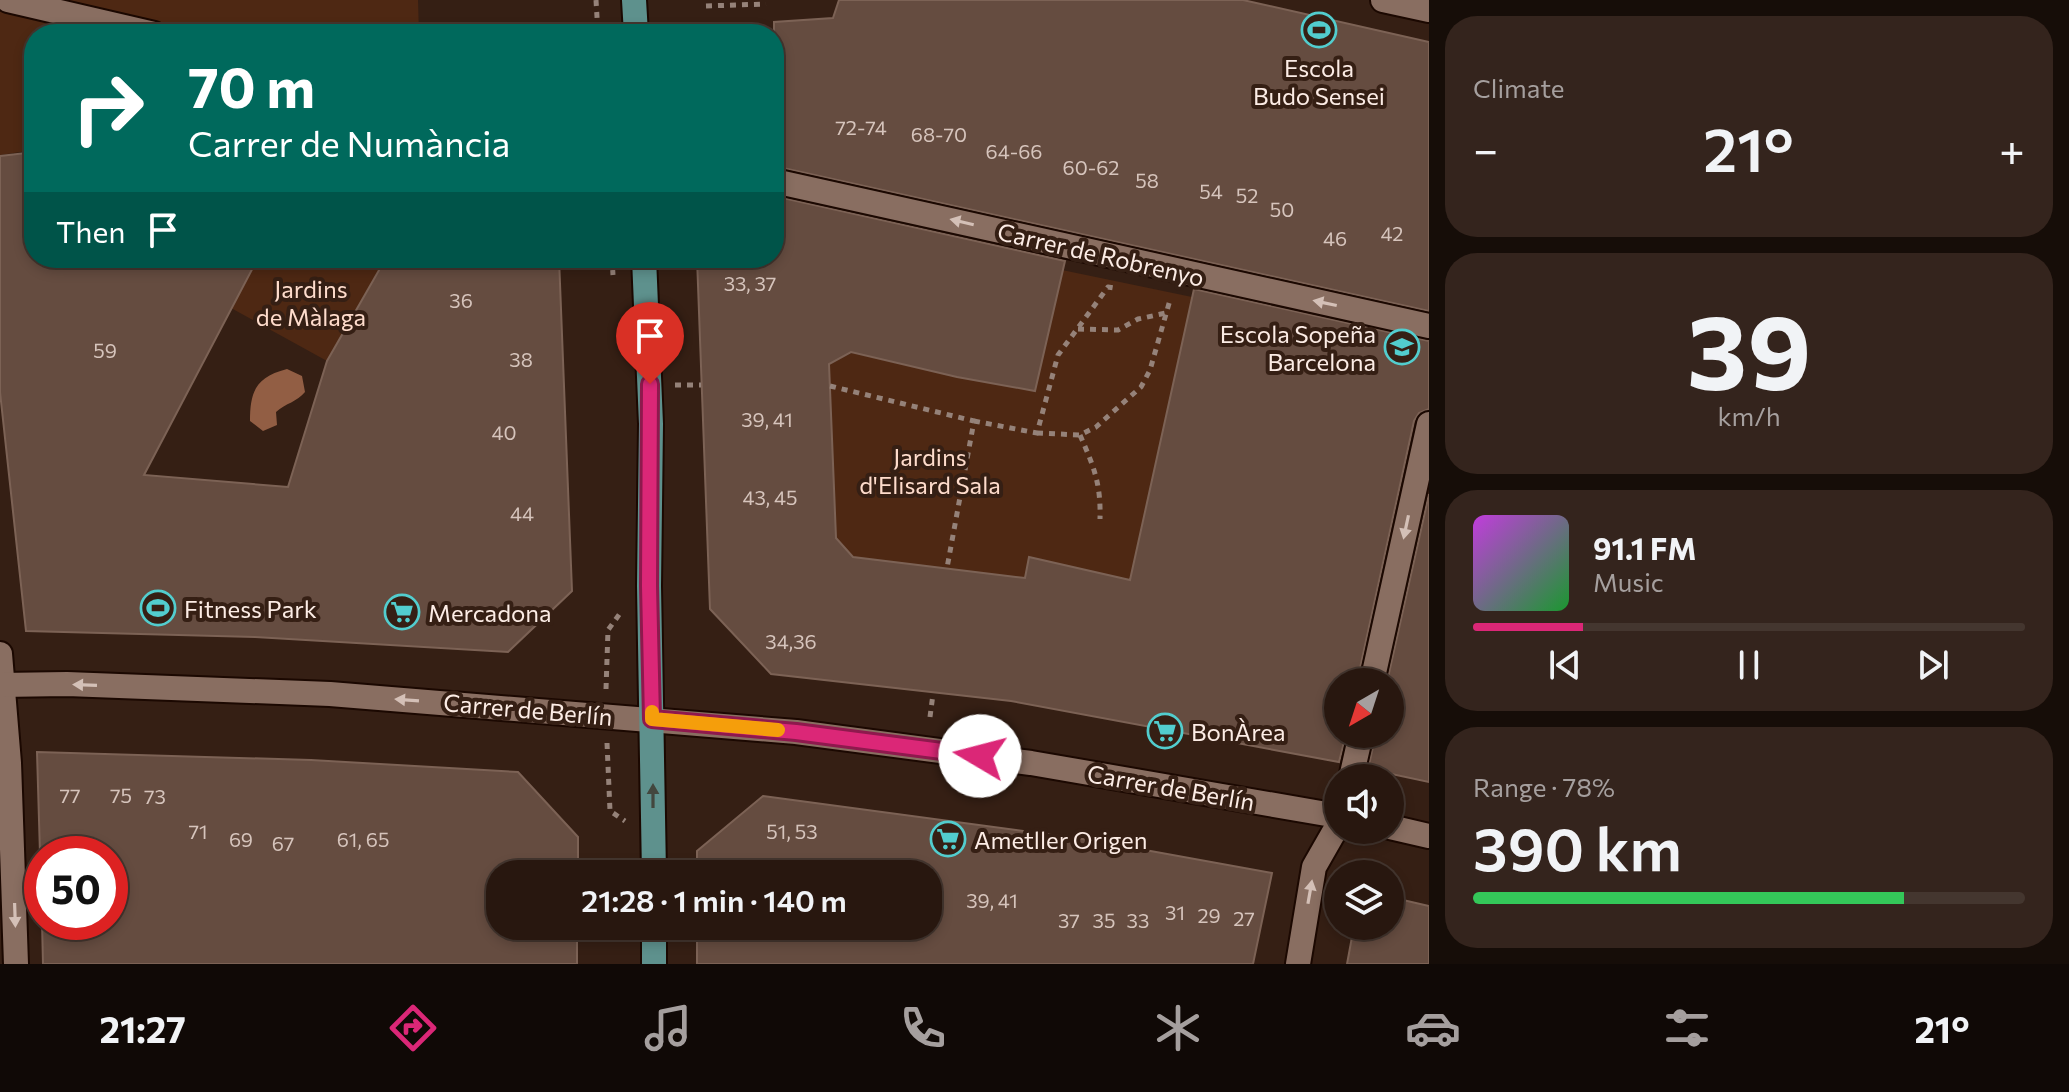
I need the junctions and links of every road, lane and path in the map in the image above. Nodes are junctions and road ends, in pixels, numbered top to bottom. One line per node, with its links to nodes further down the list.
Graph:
1 (8, 0): 8 (street)
2 (596, 0): 9 (path)
3 (634, 0): 10 (main road)
4 (1383, 0): 7 (street)
5 (766, 4): 6 (path)
6 (706, 6)
7 (1429, 10)
8 (111, 24)
9 (597, 24)
10 (635, 24)
11 (784, 183): 18 (street, Carrer de Robrenyo, one-way to 11)
12 (613, 268): 14 (path)
13 (644, 268): 34 (main road)
14 (614, 287)
15 (1121, 289): 19 (path)
16 (1170, 300): 17 (path)
17 (1166, 313): 19 (path); 24 (path)
18 (1429, 326)
19 (1078, 329): 23 (path)
20 (830, 386): 21 (path)
21 (974, 421): 23 (path); 26 (path)
22 (1429, 424): 29 (street, one-way to 29)
23 (1037, 433): 24 (path)
24 (1080, 435): 25 (path)
25 (1100, 519)
26 (947, 568)
27 (625, 607): 32 (path)
28 (0, 654): 30 (street)
29 (1375, 668)
30 (2, 685): 32 (street, Carrer de Berlín, one-way to 30); 42 (street, one-way to 42)
31 (933, 694): 33 (path)
32 (605, 716): 34 (street, Carrer de Berlín); 37 (path)
33 (930, 717)
34 (652, 719): 35 (street, Carrer de Berlín); 40 (main road, one-way to 34)
35 (1324, 814)
36 (1404, 830): 38 (street)
37 (626, 833)
38 (1429, 836)
39 (1327, 844): 44 (street, one-way to 39)
40 (654, 860)
41 (654, 940): 43 (main road)
42 (16, 964)
43 (654, 964)
44 (1298, 964)

